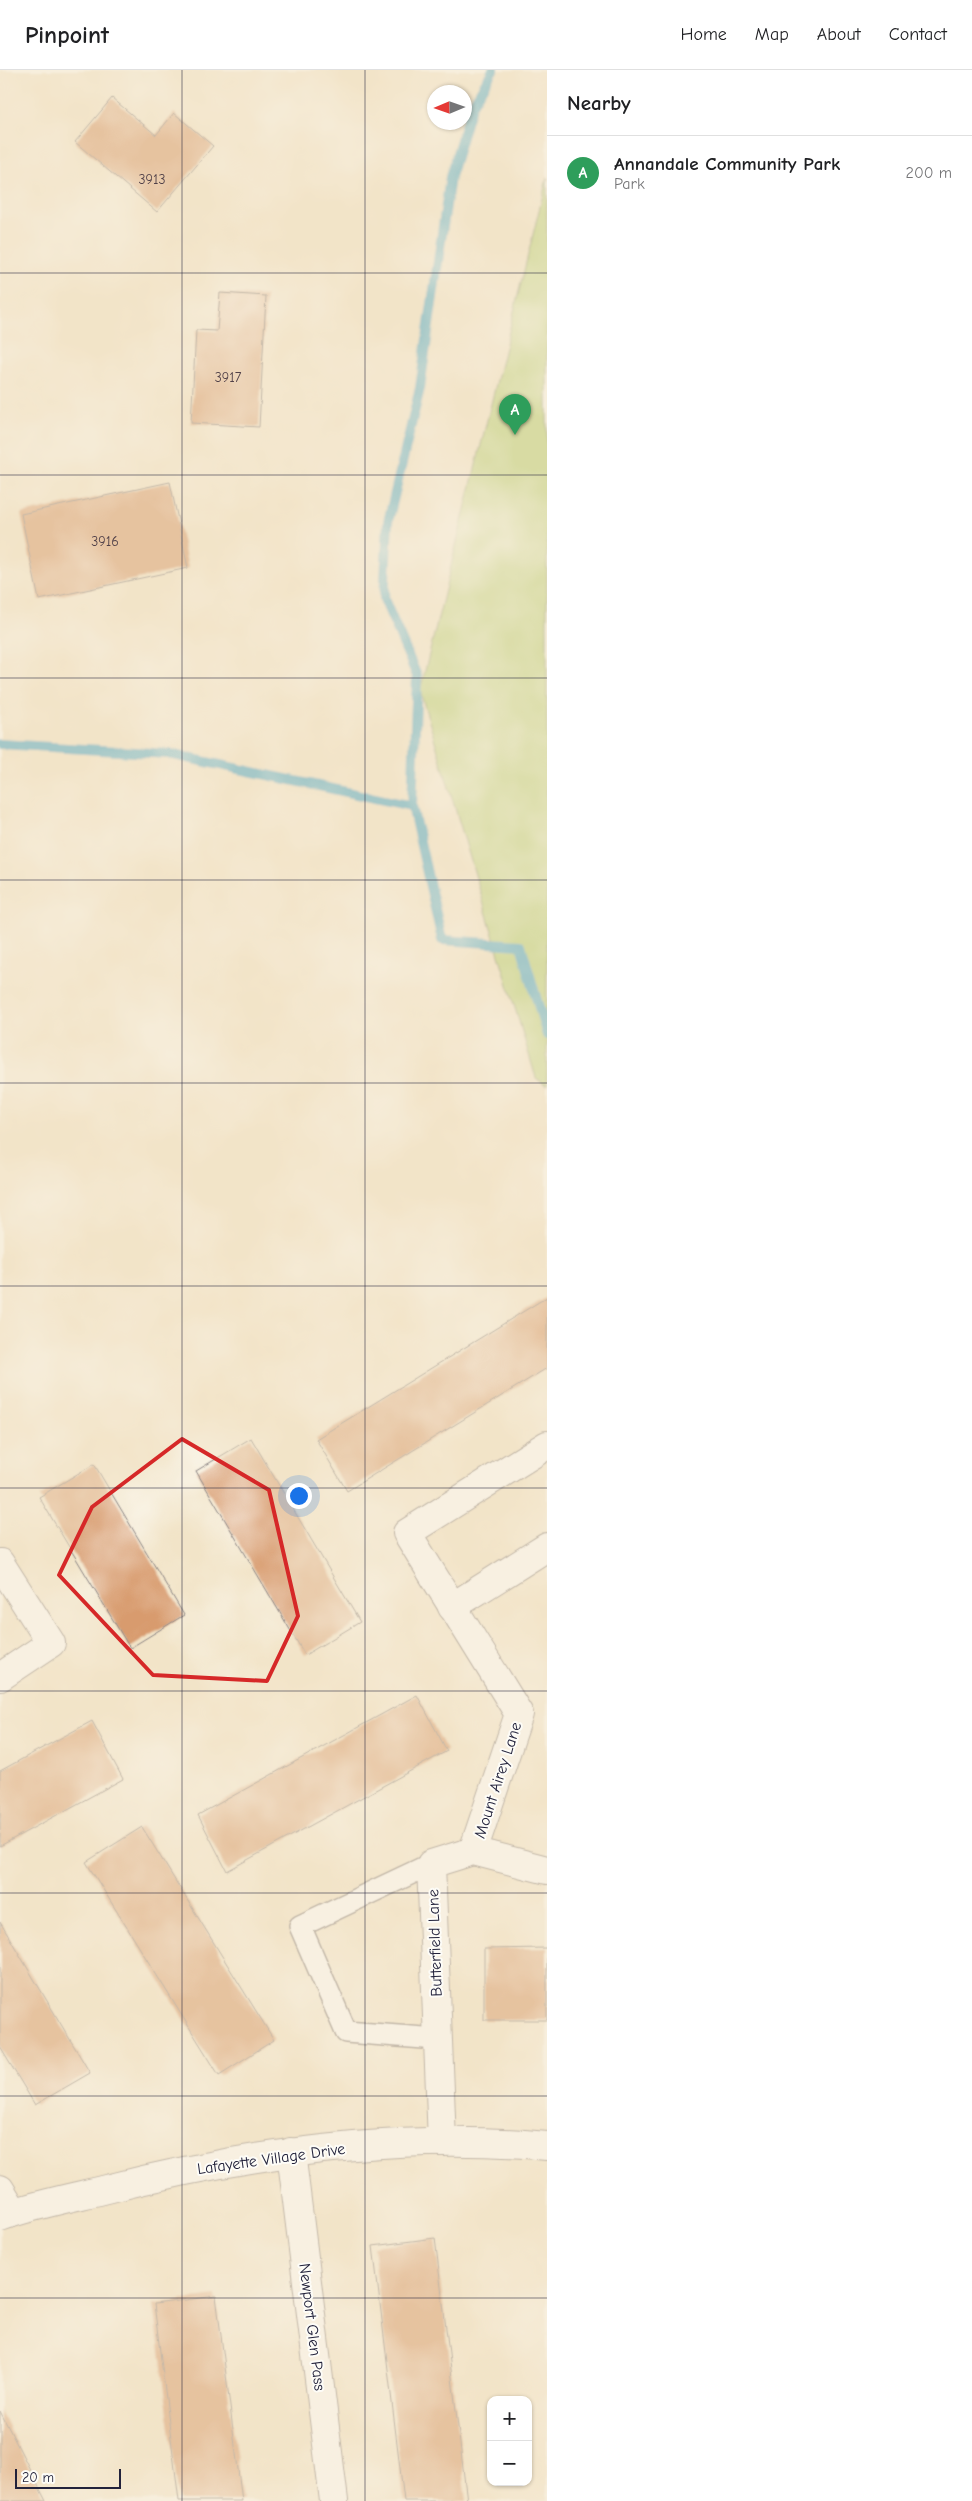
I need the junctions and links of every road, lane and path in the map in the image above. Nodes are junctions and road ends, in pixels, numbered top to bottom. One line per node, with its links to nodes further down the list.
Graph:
1 (547, 1445): 4 (street, Mount Airey Lane)
2 (547, 1547): 4 (street)
3 (0, 1563): 5 (street)
4 (452, 1607): 6 (street, Mount Airey Lane)
5 (0, 1677)
6 (473, 1851): 7 (street); 8 (street)
7 (431, 1864): 9 (street, Butterfield Lane); 9 (lane)
8 (547, 1870)
9 (437, 2039): 10 (street, Butterfield Lane)
10 (442, 2142): 11 (street, Lafayette Village Drive); 12 (street, Lafayette Village Drive)
11 (547, 2146)
12 (291, 2152): 14 (street, Lafayette Village Drive); 15 (street, Newport Glen Pass)
13 (0, 2189): 14 (street)
14 (7, 2214)
15 (334, 2501)

